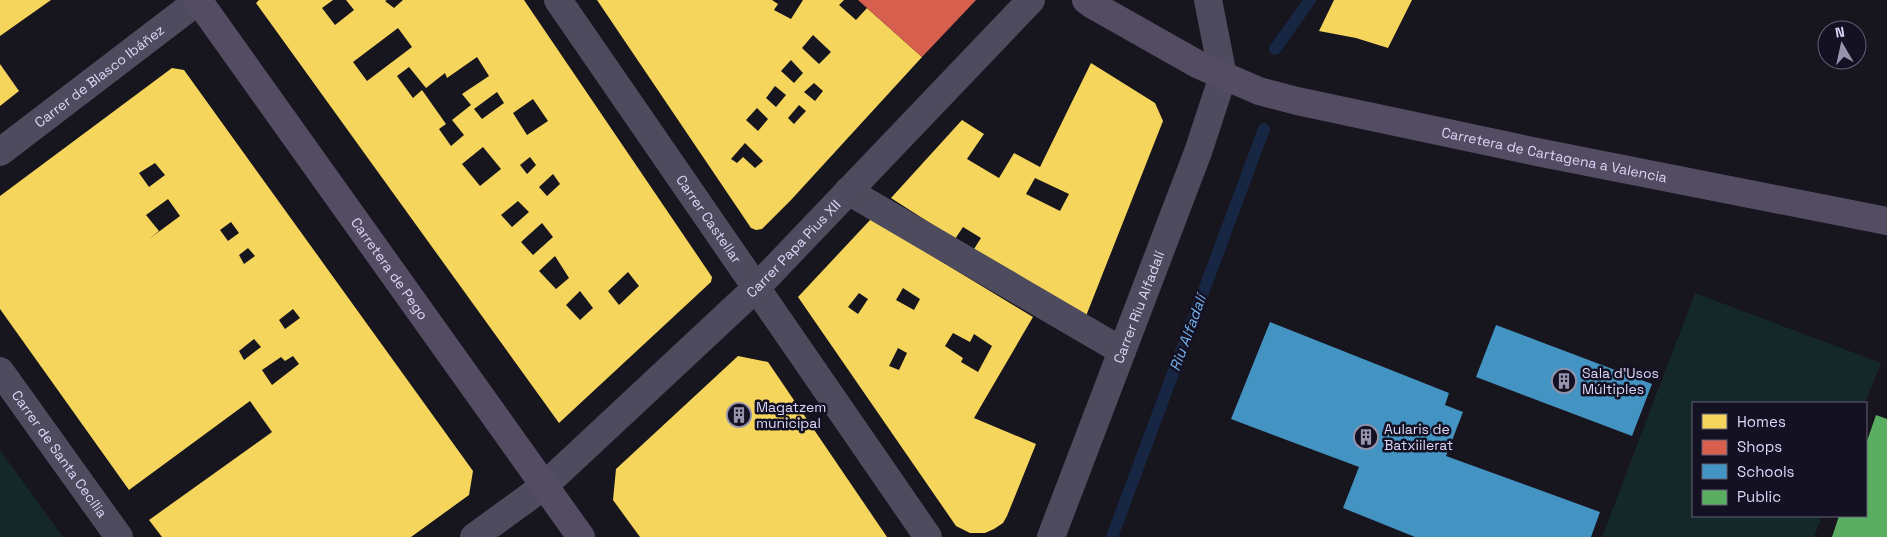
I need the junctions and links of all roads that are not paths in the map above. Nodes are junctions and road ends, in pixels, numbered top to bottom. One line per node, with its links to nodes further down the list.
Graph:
1 (198, 0): 7 (street, Carrer de Blasco Ibáñez); 13 (main road, Carretera de Pego)
2 (558, 0): 10 (street, Carrer Castellar)
3 (1031, 0): 8 (street, Carrer Papa Pius XII)
4 (1086, 0): 6 (main road, Carretera de Cartagena a Valencia)
5 (1208, 0): 6 (street)
6 (1223, 76): 9 (main road, Carretera de Cartagena a Valencia); 11 (street, Carrer Riu Alfadalí)
7 (0, 152)
8 (848, 191): 10 (street, Carrer Papa Pius XII); 11 (street)
9 (1887, 221)
10 (756, 288): 13 (street, Carrer Papa Pius XII); 17 (street, Carrer Castellar)
11 (1122, 352): 18 (street, Carrer Riu Alfadalí)
12 (0, 371): 14 (street, Carrer de Santa Cecília)
13 (544, 486): 15 (street, Carrer Papa Pius XII); 16 (main road, Carretera de Pego)
14 (119, 537)
15 (474, 537)
16 (581, 537)
17 (928, 537)
18 (1051, 537)

